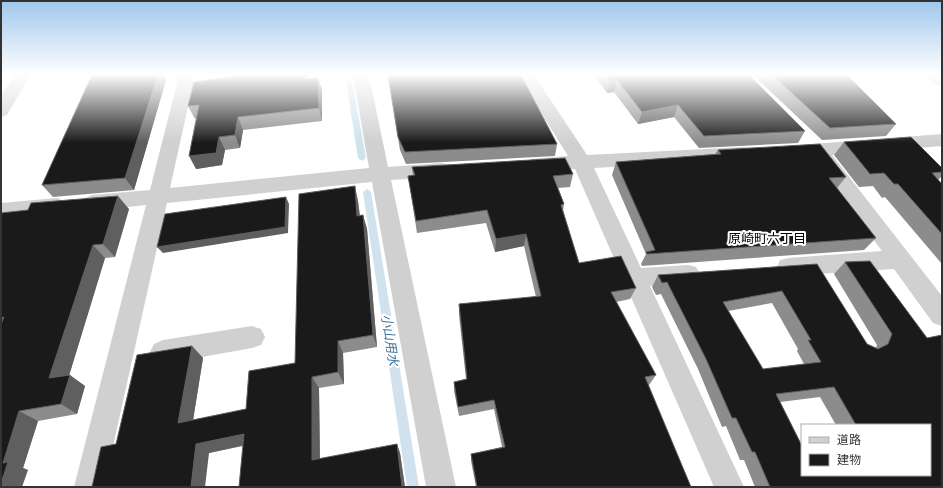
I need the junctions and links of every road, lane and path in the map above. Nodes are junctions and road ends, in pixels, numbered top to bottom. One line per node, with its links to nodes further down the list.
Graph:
1 (9, 98): 5 (street)
2 (183, 98): 13 (street)
3 (365, 98): 12 (street)
4 (541, 98): 9 (street)
5 (1, 111)
6 (801, 133): 8 (street)
7 (942, 140): 8 (street)
8 (817, 149): 9 (street); 15 (street)
9 (581, 161): 10 (street); 19 (street)
10 (519, 165)
11 (457, 169): 12 (street)
12 (380, 174): 13 (street); 25 (street)
13 (159, 197): 14 (street); 23 (street)
14 (1, 211)
15 (901, 259): 16 (street); 21 (street)
16 (813, 266): 17 (street); 20 (street)
17 (767, 269)
18 (705, 273): 19 (street)
19 (635, 278): 26 (street)
20 (826, 286)
21 (942, 315)
22 (252, 338): 23 (street)
23 (120, 359): 24 (street)
24 (89, 487)
25 (441, 487)
26 (729, 487)

